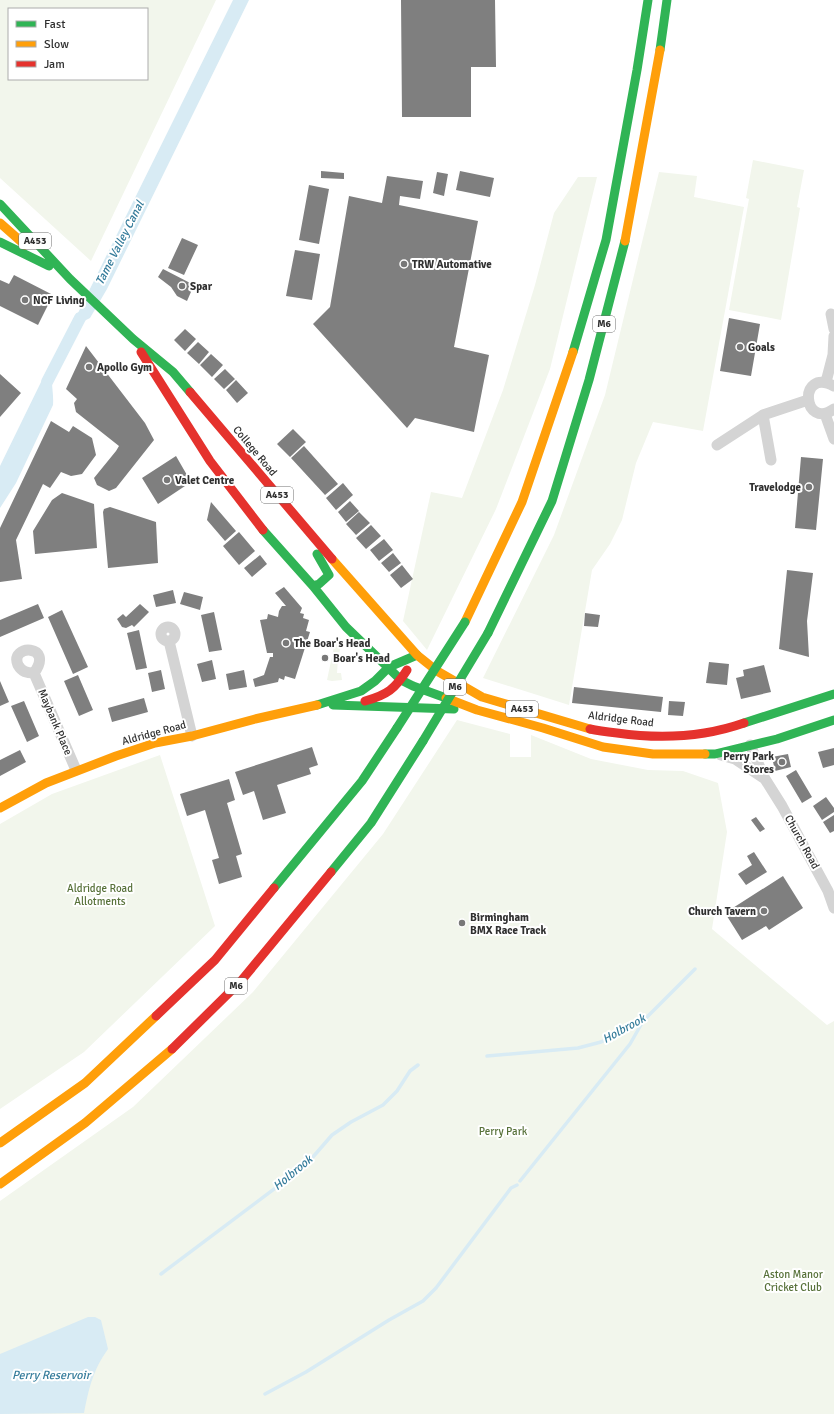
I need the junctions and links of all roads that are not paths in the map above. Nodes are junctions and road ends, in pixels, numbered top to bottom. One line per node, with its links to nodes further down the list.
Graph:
1 (648, 0): 40 (main road, M6, bridge)
2 (667, 0): 41 (main road, M6, bridge)
3 (0, 204): 7 (main road, A453)
4 (0, 224): 6 (main road, A453)
5 (0, 242): 6 (main road)
6 (49, 266): 7 (main road, A453)
7 (70, 279): 11 (main road, College Road / A453)
8 (831, 314): 9 (street)
9 (834, 329)
10 (834, 336): 12 (street)
11 (133, 339): 19 (main road, College Road / A453); 20 (main road, College Road / A453)
12 (830, 384): 13 (street)
13 (808, 400): 14 (street); 15 (street)
14 (830, 412): 16 (street)
15 (762, 415): 17 (street); 18 (street)
16 (834, 439)
17 (717, 445)
18 (771, 460)
19 (272, 490): 20 (main road); 22 (main road, College Road / A453)
20 (313, 586): 23 (main road, College Road / A453)
21 (169, 641): 32 (street)
22 (417, 655): 23 (main road, Aldridge Road); 25 (main road, Aldridge Road); 31 (main road, Aldridge Road / A453)
23 (389, 667): 25 (main road, Aldridge Road / A453); 27 (main road, Aldridge Road)
24 (34, 673): 36 (street, Maybank Place)
25 (401, 680): 28 (main road, Aldridge Road); 29 (main road, Aldridge Road / A453)
26 (834, 694): 31 (main road, Aldridge Road / A453)
27 (322, 704): 28 (main road, Aldridge Road); 32 (main road, Aldridge Road)
28 (350, 705): 29 (main road, Aldridge Road)
29 (477, 710): 35 (main road, Aldridge Road / A453)
30 (834, 720): 34 (main road, Aldridge Road / A453)
31 (703, 733): 33 (main road)
32 (192, 736): 36 (main road, Aldridge Road)
33 (727, 738)
34 (746, 742): 35 (main road, Aldridge Road / A453); 37 (street, Church Road)
35 (715, 754): 37 (street, Church Road)
36 (76, 770): 38 (main road, Aldridge Road)
37 (765, 779): 39 (street, Church Road)
38 (0, 808)
39 (834, 908)
40 (0, 1143)
41 (0, 1184)

